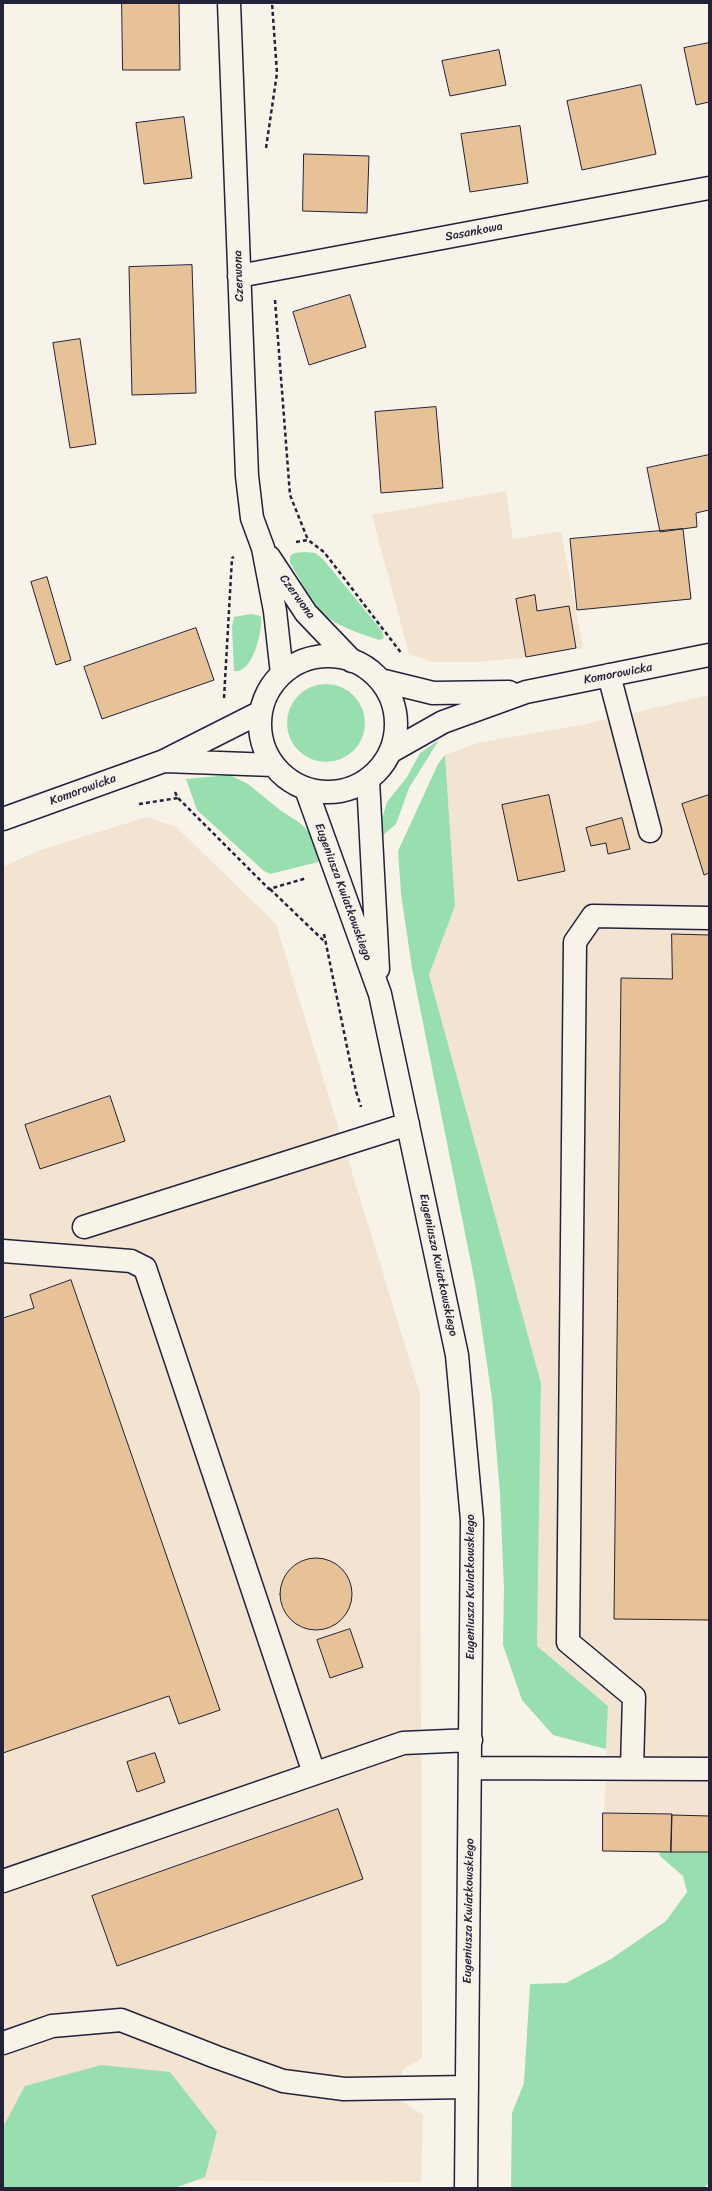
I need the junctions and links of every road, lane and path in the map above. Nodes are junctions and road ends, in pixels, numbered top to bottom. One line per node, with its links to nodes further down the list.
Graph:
1 (228, 3): 3 (street, Czerwona)
2 (709, 188): 3 (street, Sasankowa)
3 (239, 276): 4 (street, Czerwona)
4 (263, 548): 6 (street, Czerwona); 7 (street, Czerwona)
5 (709, 655): 8 (street, Komorowicka)
6 (352, 661): 7 (street); 9 (street)
7 (282, 674): 11 (street)
8 (609, 675): 10 (street, Komorowicka); 18 (street)
9 (380, 680): 10 (street, Komorowicka); 12 (street)
10 (526, 692): 12 (street, Komorowicka)
11 (261, 712): 13 (street, Komorowicka); 14 (street)
12 (390, 752): 15 (street)
13 (164, 760): 14 (street, Komorowicka); 17 (street, Komorowicka)
14 (273, 765): 16 (street)
15 (368, 780): 16 (street); 23 (street, Eugeniusza Kwiatkowskiego)
16 (306, 789): 23 (street, Eugeniusza Kwiatkowskiego)
17 (3, 819)
18 (650, 832)
19 (269, 889): 22 (path)
20 (709, 918): 30 (street)
21 (323, 929): 22 (path)
22 (326, 943): 25 (path)
23 (380, 994): 24 (street, Eugeniusza Kwiatkowskiego)
24 (408, 1124): 25 (street); 28 (street, Eugeniusza Kwiatkowskiego)
25 (371, 1136): 26 (street)
26 (84, 1228)
27 (3, 1251): 32 (street)
28 (471, 1740): 29 (street, Eugeniusza Kwiatkowskiego); 32 (street)
29 (470, 1768): 30 (street); 35 (street, Eugeniusza Kwiatkowskiego)
30 (632, 1768): 31 (street)
31 (709, 1769)
32 (314, 1773): 33 (street)
33 (3, 1881)
34 (3, 2043): 35 (street)
35 (467, 2087): 36 (street, Eugeniusza Kwiatkowskiego)
36 (466, 2188)

